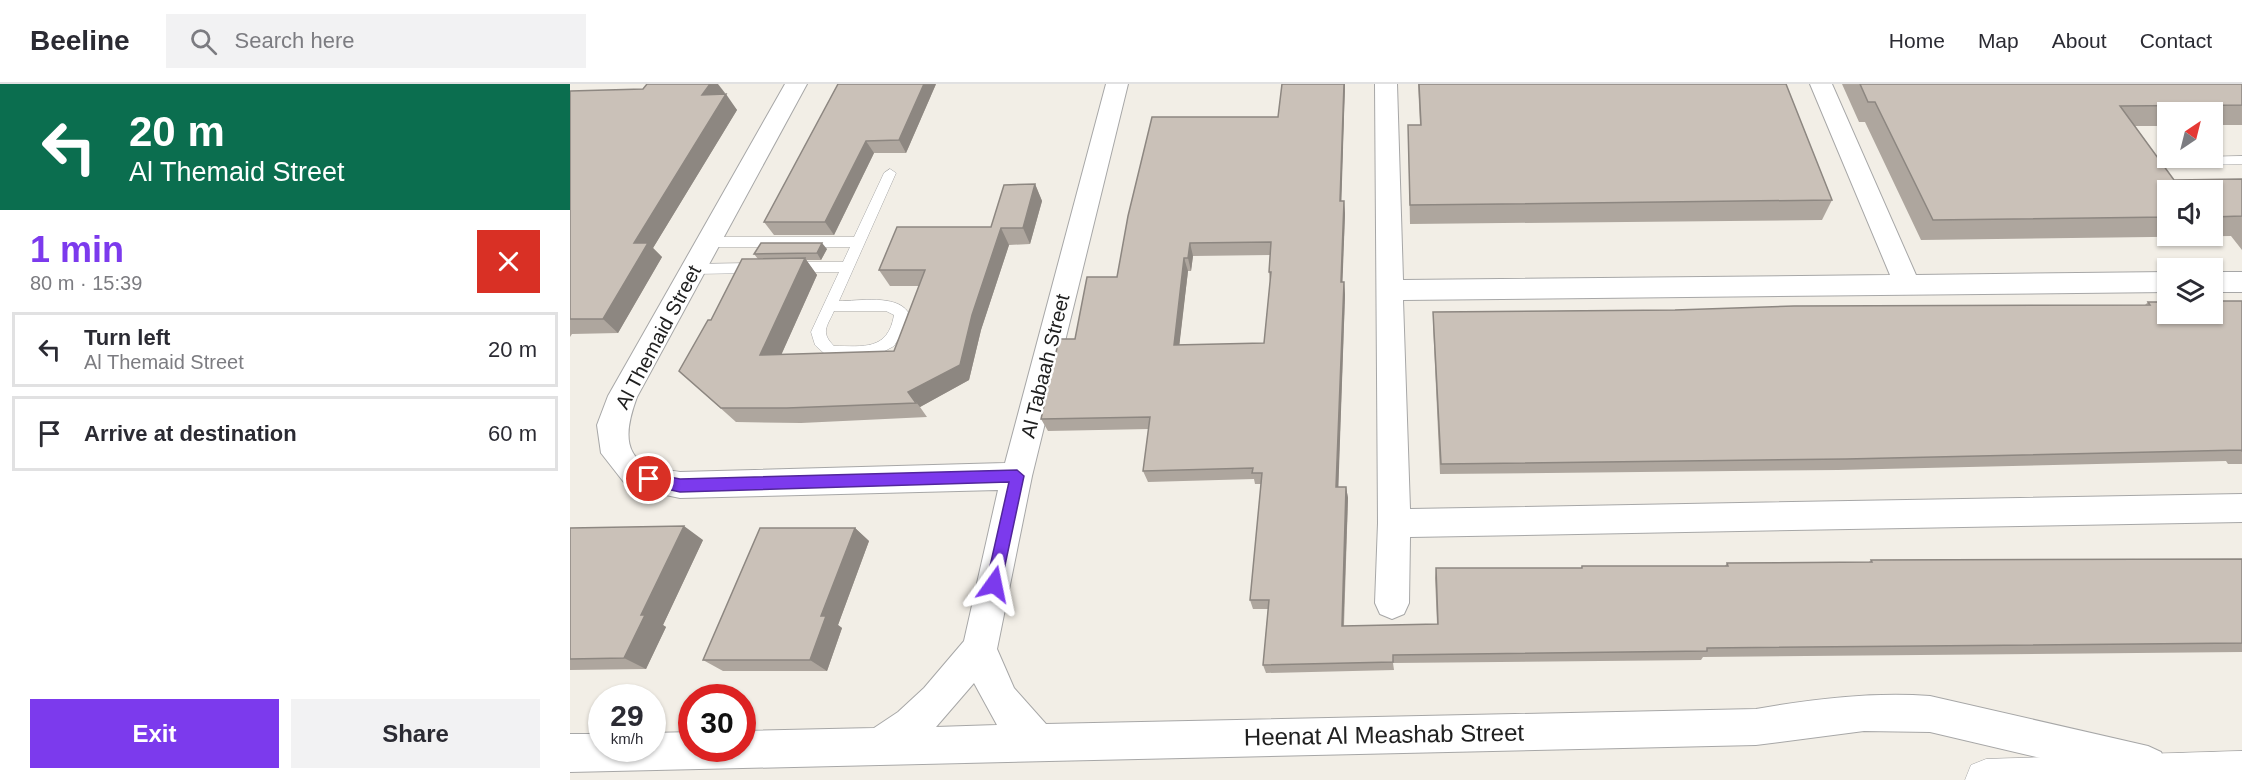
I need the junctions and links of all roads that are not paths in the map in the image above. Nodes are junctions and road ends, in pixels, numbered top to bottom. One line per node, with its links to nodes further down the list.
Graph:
1 (796, 84): 8 (street, Al Themaid Street)
2 (1117, 84): 18 (street, Al Tabaah Street)
3 (1386, 84): 16 (street)
4 (1821, 84): 15 (street)
5 (2242, 160): 6 (lane)
6 (2223, 161)
7 (890, 172): 9 (lane)
8 (708, 242): 9 (lane); 11 (street, Al Themaid Street)
9 (859, 242): 10 (lane)
10 (847, 267): 11 (lane); 17 (lane)
11 (693, 269): 18 (street, Al Themaid Street)
12 (2157, 282): 15 (street)
13 (2223, 282): 14 (street)
14 (2242, 282)
15 (1907, 285): 16 (street)
16 (1388, 291): 20 (street)
17 (830, 306): 17 (lane)
18 (1017, 476): 22 (street, Al Tabaah Street)
19 (2242, 508): 20 (street)
20 (1394, 524): 21 (street)
21 (1392, 603)
22 (980, 649): 23 (street, Al Tabaah Street); 24 (street, Al Tabaah Street)
23 (1039, 742): 24 (street, Heenat Al Meashab Street); 27 (street, Heenat Al Meashab Street)
24 (881, 745): 25 (street, Heenat Al Meashab Street)
25 (570, 753)
26 (2242, 772): 27 (street, Heenat Al Meashab Street)
27 (2189, 774): 28 (street, Heenat Al Meashab Street)
28 (1986, 780)

